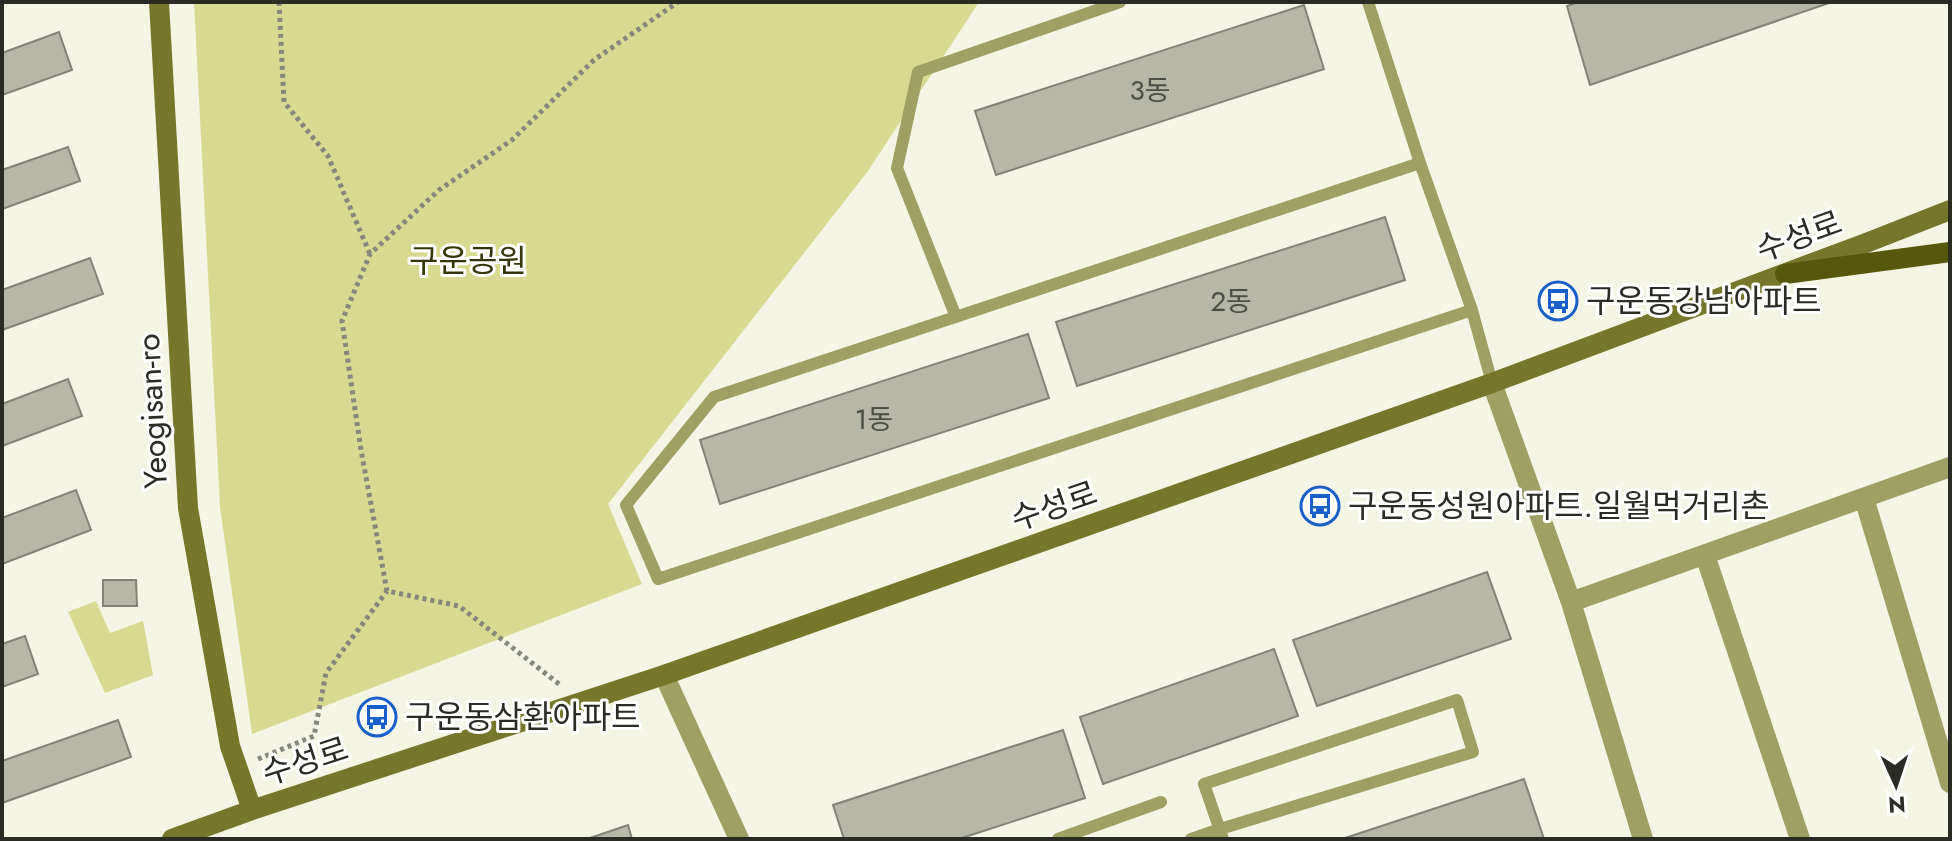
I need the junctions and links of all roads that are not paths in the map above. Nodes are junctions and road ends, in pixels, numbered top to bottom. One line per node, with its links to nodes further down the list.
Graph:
1 (159, 2): 18 (street, Yeogisan-ro)
2 (1120, 2): 9 (lane)
3 (1368, 2): 4 (lane)
4 (1420, 163): 8 (lane); 9 (lane)
5 (1950, 210): 7 (street, 수성로)
6 (1950, 252): 7 (main road)
7 (1785, 274): 10 (street, 수성로)
8 (1472, 310): 9 (lane); 10 (lane)
9 (956, 317)
10 (1492, 383): 14 (street); 15 (street, 수성로)
11 (1950, 467): 12 (street)
12 (1864, 498): 13 (street); 16 (street)
13 (1705, 555): 14 (street); 25 (street)
14 (1571, 602): 24 (street)
15 (664, 675): 18 (street, 수성로); 21 (street)
16 (1950, 783)
17 (1161, 802): 22 (lane)
18 (252, 810): 20 (street, 수성로)
19 (1222, 834): 19 (lane); 23 (lane)
20 (172, 839)
21 (739, 839)
22 (1058, 839)
23 (1191, 839)
24 (1643, 839)
25 (1800, 839)

